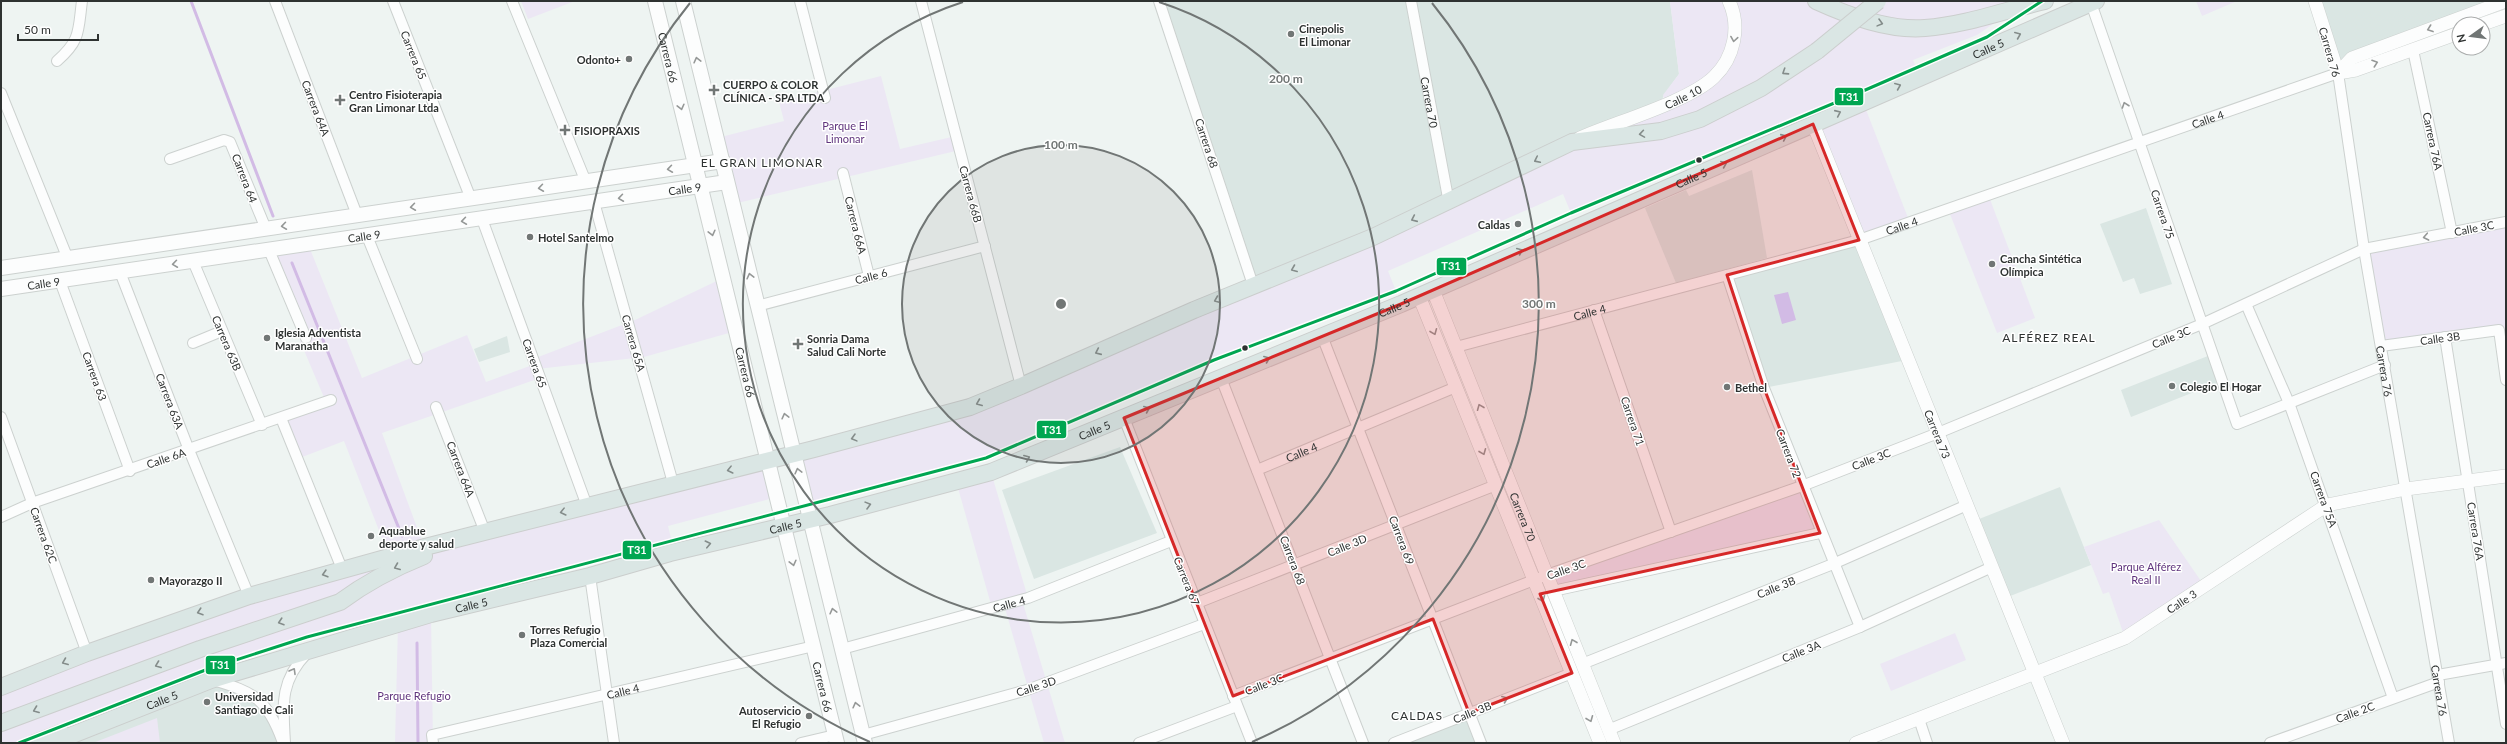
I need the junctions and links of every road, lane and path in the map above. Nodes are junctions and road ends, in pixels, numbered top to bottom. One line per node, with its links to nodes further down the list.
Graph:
1 (82, 1): 22 (street)
2 (275, 1): 39 (street, Carrera 64A)
3 (393, 1): 36 (street, Carrera 65)
4 (512, 1): 33 (street)
5 (655, 1): 31 (main road, Carrera 66, one-way to 31)
6 (683, 1): 30 (main road, one-way to 6)
7 (800, 1): 25 (street)
8 (921, 1): 48 (street, Carrera 66B)
9 (1160, 1): 60 (street, Carrera 68)
10 (1411, 1): 38 (street, Carrera 70)
11 (1729, 1): 28 (street, Calle 10, one-way to 28)
12 (1816, 1): 14 (main road, one-way to 14)
13 (1878, 1): 28 (main road, one-way to 28, bridge)
14 (2045, 1)
15 (2315, 1): 23 (street, Carrera 76)
16 (2506, 1): 23 (street, Calle 4, one-way to 23)
17 (2094, 2): 26 (main road, Calle 5, one-way to 17); 27 (street, Carrera 75, one-way to 17)
18 (2506, 18): 19 (street)
19 (2491, 22)
20 (2451, 36): 21 (street, Calle 4)
21 (2413, 50): 23 (street, Calle 4, one-way to 21); 43 (street, Carrera 76A)
22 (57, 61)
23 (2338, 73): 27 (street, Calle 4); 49 (street, Carrera 76)
24 (1, 93): 52 (street)
25 (824, 98)
26 (1813, 124): 46 (street, Carrera 73); 62 (main road, Calle 5, one-way to 26)
27 (2138, 141): 46 (street, Calle 4); 66 (street, Carrera 75)
28 (1572, 142): 38 (main road, one-way to 38)
29 (170, 159): 42 (street, Carrera 64)
30 (722, 162): 31 (main road, Calle 9); 34 (main road)
31 (695, 166): 33 (main road, Calle 9, one-way to 33); 35 (main road, Carrera 66)
32 (843, 173): 58 (street, Carrera 66A)
33 (586, 182): 36 (main road, Calle 9, one-way to 36)
34 (727, 182): 35 (main road, Calle 9); 64 (main road, one-way to 34)
35 (701, 186): 37 (main road, Calle 9, one-way to 37); 91 (main road, Carrera 66, one-way to 91)
36 (471, 198): 39 (main road, Calle 9, one-way to 39)
37 (594, 202): 40 (main road, Calle 9); 96 (street, Carrera 65A)
38 (1449, 203): 60 (main road, one-way to 60)
39 (357, 215): 42 (main road, Calle 9, one-way to 42)
40 (482, 219): 44 (main road, Calle 9, one-way to 44); 103 (street, Carrera 65)
41 (2506, 222): 43 (street, Calle 3C)
42 (266, 229): 45 (main road, Calle 9)
43 (2452, 232): 49 (street, Calle 3C, one-way to 49)
44 (367, 236): 50 (main road, Calle 9); 74 (street)
45 (197, 239): 47 (main road, Calle 9); 51 (main road)
46 (1859, 240): 57 (street, Calle 4); 88 (street, Carrera 73)
47 (168, 243): 52 (main road, Calle 9); 55 (main road)
48 (985, 246): 58 (street, Calle 6); 78 (street, Carrera 66B)
49 (2364, 249): 63 (street, Calle 3C); 72 (street, Carrera 76)
50 (269, 250): 51 (main road, Calle 9); 70 (street)
51 (234, 255): 53 (main road, Calle 9)
52 (68, 259): 54 (main road, Calle 9)
53 (193, 261): 55 (main road, Calle 9, one-way to 55); 67 (street, Carrera 63B)
54 (1, 268)
55 (135, 270): 56 (main road, Calle 9)
56 (120, 272): 59 (main road, Calle 9); 89 (street, Carrera 63A)
57 (1727, 275): 65 (street, Calle 4); 98 (street, Carrera 72)
58 (869, 276): 64 (street, Calle 6)
59 (60, 281): 61 (main road, Calle 9); 93 (street, Carrera 63)
60 (1254, 285): 78 (main road, one-way to 78)
61 (1, 289)
62 (1426, 293): 68 (main road, Calle 5); 73 (street, Carrera 70); 79 (street, Carrera 70, one-way to 79)
63 (2246, 304): 66 (street, Calle 3C); 81 (street, Carrera 75A)
64 (757, 306): 90 (main road, one-way to 64)
65 (1594, 310): 73 (street, Calle 4); 109 (street, Carrera 71)
66 (2202, 324): 81 (street, Carrera 75); 88 (street, Calle 3C)
67 (222, 331): 71 (street); 86 (street, Carrera 63B)
68 (1322, 336): 76 (main road, Calle 5, one-way to 68); 87 (street, Carrera 69)
69 (2445, 337): 72 (street, Calle 3B); 77 (street, Calle 3B); 95 (street, Carrera 76A)
70 (306, 338)
71 (193, 343)
72 (2382, 346): 75 (street, Carrera 76)
73 (1456, 347): 117 (street, Carrera 70, one-way to 73)
74 (417, 359)
75 (2385, 365): 81 (street); 99 (street, Carrera 76)
76 (1221, 378): 85 (main road, Calle 5, one-way to 76); 92 (street, Carrera 68)
77 (2506, 380)
78 (1022, 386): 90 (main road, one-way to 90)
79 (1456, 387): 87 (street, Calle 4); 97 (street, Carrera 70, one-way to 97)
80 (331, 400): 84 (street, Calle 6A)
81 (2289, 403): 102 (street, Carrera 75A)
82 (436, 407): 108 (street, Carrera 64A)
83 (1, 417): 100 (street, Carrera 62C)
84 (281, 418): 86 (street, Calle 6A); 116 (street)
85 (1124, 418): 105 (main road, Calle 5, one-way to 85); 111 (street, Carrera 67)
86 (262, 425): 89 (street, Calle 6A)
87 (1358, 427): 92 (street, Calle 4); 106 (street, Carrera 69)
88 (1938, 433): 98 (street, Calle 3C); 101 (street, Carrera 73)
89 (189, 450): 93 (street, Calle 6A); 121 (street, Carrera 63A)
90 (794, 454): 91 (main road); 105 (main road, one-way to 90)
91 (767, 460): 96 (main road, one-way to 96); 107 (main road, Carrera 66)
92 (1257, 470): 114 (street, Carrera 68)
93 (130, 471): 100 (street, Calle 6A)
94 (2506, 476): 95 (street, Calle 3)
95 (2468, 481): 99 (street, Calle 3); 132 (street, Carrera 76A)
96 (673, 483): 103 (main road)
97 (1496, 484): 106 (street, Calle 3D); 119 (street, Carrera 70)
98 (1802, 486): 109 (street, Calle 3C); 110 (street, Carrera 72)
99 (2406, 489): 102 (street, Calle 3); 135 (street, Carrera 76)
100 (32, 503): 104 (street, Calle 6A); 129 (street, Carrera 62C)
101 (1967, 505): 113 (street, Calle 3B); 115 (street, Carrera 73)
102 (2327, 505): 134 (street, Calle 3); 140 (street, Carrera 75A)
103 (587, 506): 108 (main road, one-way to 108)
104 (1, 517)
105 (810, 519): 107 (main road, Calle 5); 128 (main road, one-way to 105)
106 (1396, 525): 114 (street, Calle 3D); 123 (street, Carrera 69)
107 (784, 526): 112 (main road, Calle 5, one-way to 107); 126 (main road, Carrera 66, one-way to 126)
108 (485, 532): 116 (main road); 144 (main road, one-way to 144)
109 (1671, 532): 117 (street, Calle 3C)
110 (1820, 533): 113 (street, Carrera 72); 120 (street, Calle 3C)
111 (1171, 541): 122 (street, Carrera 67); 128 (street, Calle 4)
112 (670, 553): 118 (main road, Calle 5); 150 (main road)
113 (1833, 564): 125 (street, Carrera 72); 131 (street, Calle 3B)
114 (1295, 566): 122 (street, Calle 3D); 130 (street, Carrera 68)
115 (1992, 568): 125 (street, Calle 3A); 134 (street, Carrera 73)
116 (342, 569): 121 (main road, one-way to 121)
117 (1547, 575): 119 (street, Calle 3C); 120 (street, Carrera 70)
118 (590, 576): 127 (main road, Calle 5); 138 (street)
119 (1534, 580): 123 (street, Calle 3C); 133 (street, Carrera 70, one-way to 133)
120 (1553, 591): 131 (street, Carrera 70, one-way to 120)
121 (249, 596): 129 (main road, one-way to 129)
122 (1197, 604): 124 (street, Carrera 67)
123 (1433, 619): 130 (street, Calle 3C); 142 (street, Carrera 69)
124 (1204, 624): 139 (street, Carrera 67); 149 (street, Calle 3D)
125 (1860, 627): 146 (street, Calle 3A)
126 (814, 646): 138 (street, Calle 4); 148 (main road, Carrera 66)
127 (311, 649): 136 (main road, Calle 5); 152 (street, one-way to 127)
128 (842, 649): 149 (main road, one-way to 128)
129 (87, 653): 137 (main road, one-way to 137)
130 (1331, 659): 139 (street, Calle 3C); 157 (street, Carrera 68)
131 (1582, 664): 146 (street, Carrera 70)
132 (2502, 664): 135 (street, Calle 2C); 145 (street, Carrera 76A)
133 (1572, 673): 142 (street, Calle 3B, one-way to 133); 160 (street, Carrera 70, one-way to 160)
134 (2035, 673): 143 (street, Calle 3); 164 (street, Carrera 73)
135 (2439, 679): 140 (street, Calle 2C); 166 (street, Carrera 76)
136 (211, 680): 151 (main road, Calle 5); 152 (street)
137 (1, 687)
138 (607, 695): 147 (street, Calle 4); 153 (street)
139 (1233, 696): 141 (street, Carrera 67)
140 (2393, 698): 165 (street, Calle 2C)
141 (1237, 706): 155 (street, Calle 3C); 156 (street, Carrera 67)
142 (1469, 713): 158 (street, Calle 3B); 159 (street, Carrera 69)
143 (1919, 719): 162 (street, Calle 3); 163 (street)
144 (1, 723)
145 (2506, 724)
146 (1608, 730): 161 (street, Carrera 70)
147 (432, 739)
148 (836, 739): 154 (street)
149 (864, 739)
150 (35, 743)
151 (52, 743)
152 (284, 743)
153 (614, 743)
154 (801, 743)
155 (1139, 743)
156 (1252, 743)
157 (1363, 743)
158 (1394, 743)
159 (1481, 743)
160 (1600, 743)
161 (1614, 743)
162 (1856, 743)
163 (1927, 743)
164 (2063, 743)
165 (2270, 743)
166 (2449, 743)

